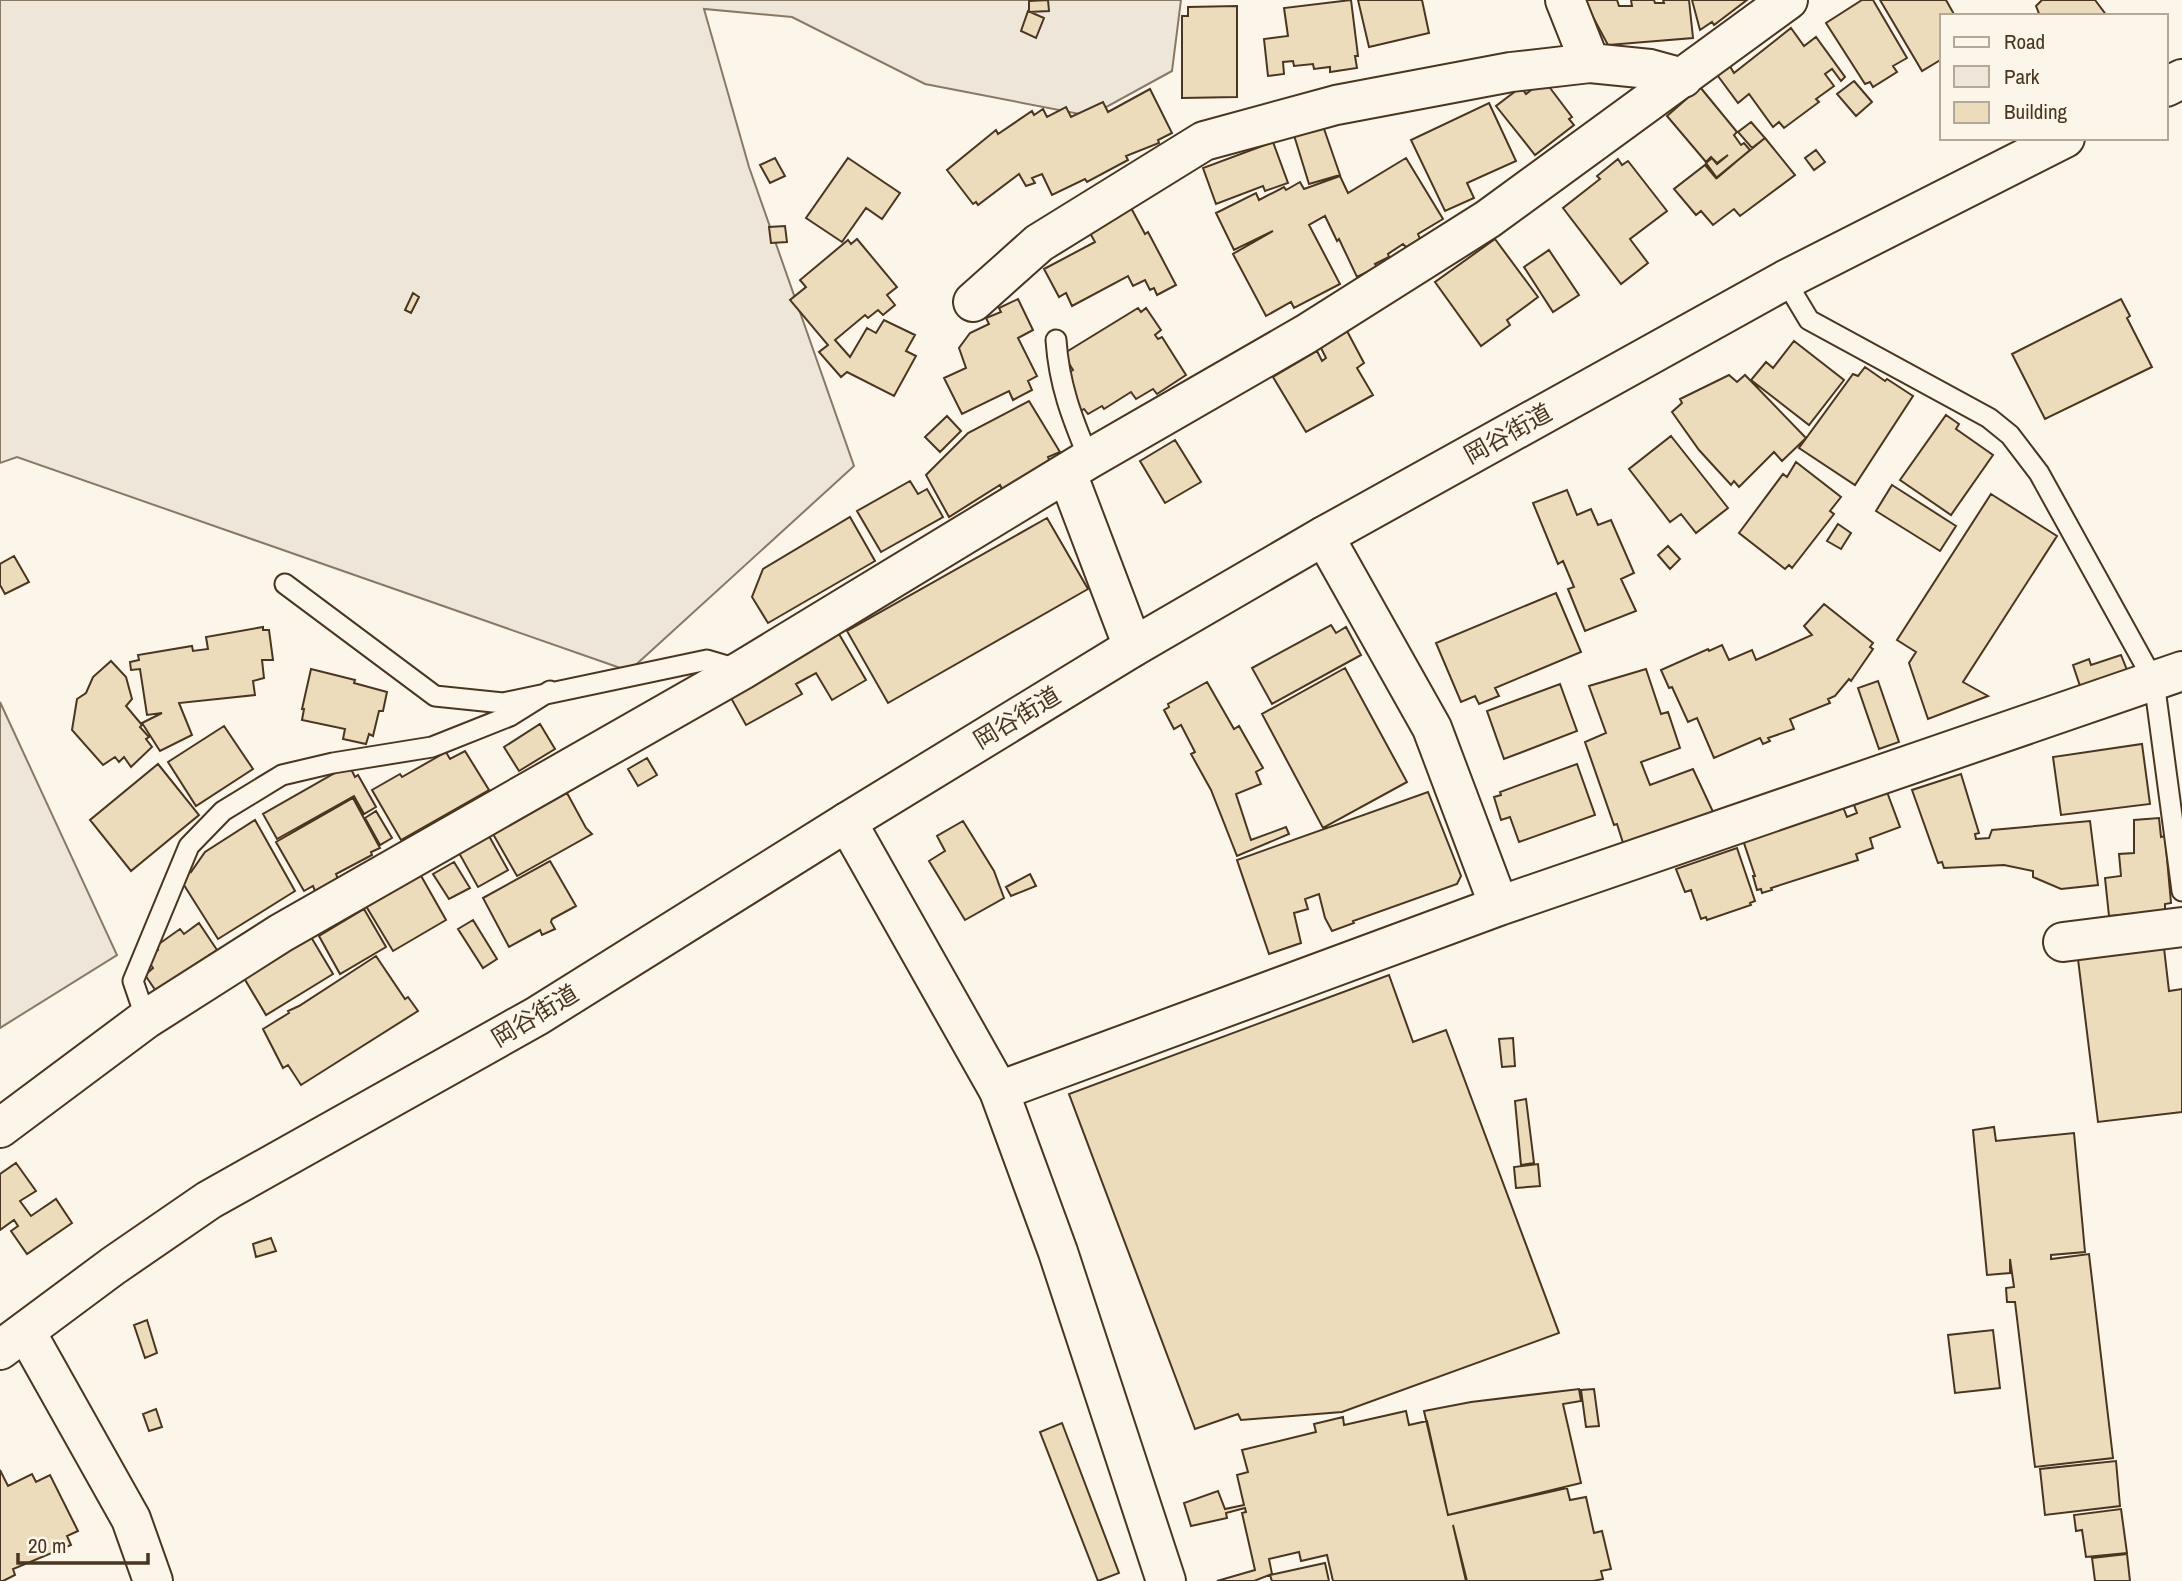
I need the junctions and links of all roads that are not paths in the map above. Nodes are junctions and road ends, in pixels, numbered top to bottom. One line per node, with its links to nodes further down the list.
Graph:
1 (1566, 0): 3 (street)
2 (1788, 0): 4 (street)
3 (1590, 63): 4 (street); 7 (street)
4 (1684, 78): 9 (street)
5 (2061, 140): 6 (street, 岡谷街道)
6 (1785, 280): 10 (street, 岡谷街道); 14 (lane)
7 (973, 302)
8 (1055, 340): 9 (lane)
9 (1078, 466): 12 (street); 13 (street)
10 (1324, 536): 12 (street, 岡谷街道); 18 (street)
11 (285, 584): 15 (lane)
12 (1133, 647): 16 (street, 岡谷街道)
13 (741, 670): 15 (lane); 21 (street)
14 (2168, 676): 17 (lane); 18 (street)
15 (550, 691): 21 (lane)
16 (847, 822): 22 (street); 24 (street, 岡谷街道)
17 (2182, 891)
18 (1499, 906): 22 (street)
19 (2182, 927): 20 (street)
20 (2063, 942)
21 (146, 1019): 23 (street)
22 (999, 1091): 26 (street)
23 (0, 1128)
24 (13, 1341): 25 (street)
25 (153, 1581)
26 (1166, 1581)

